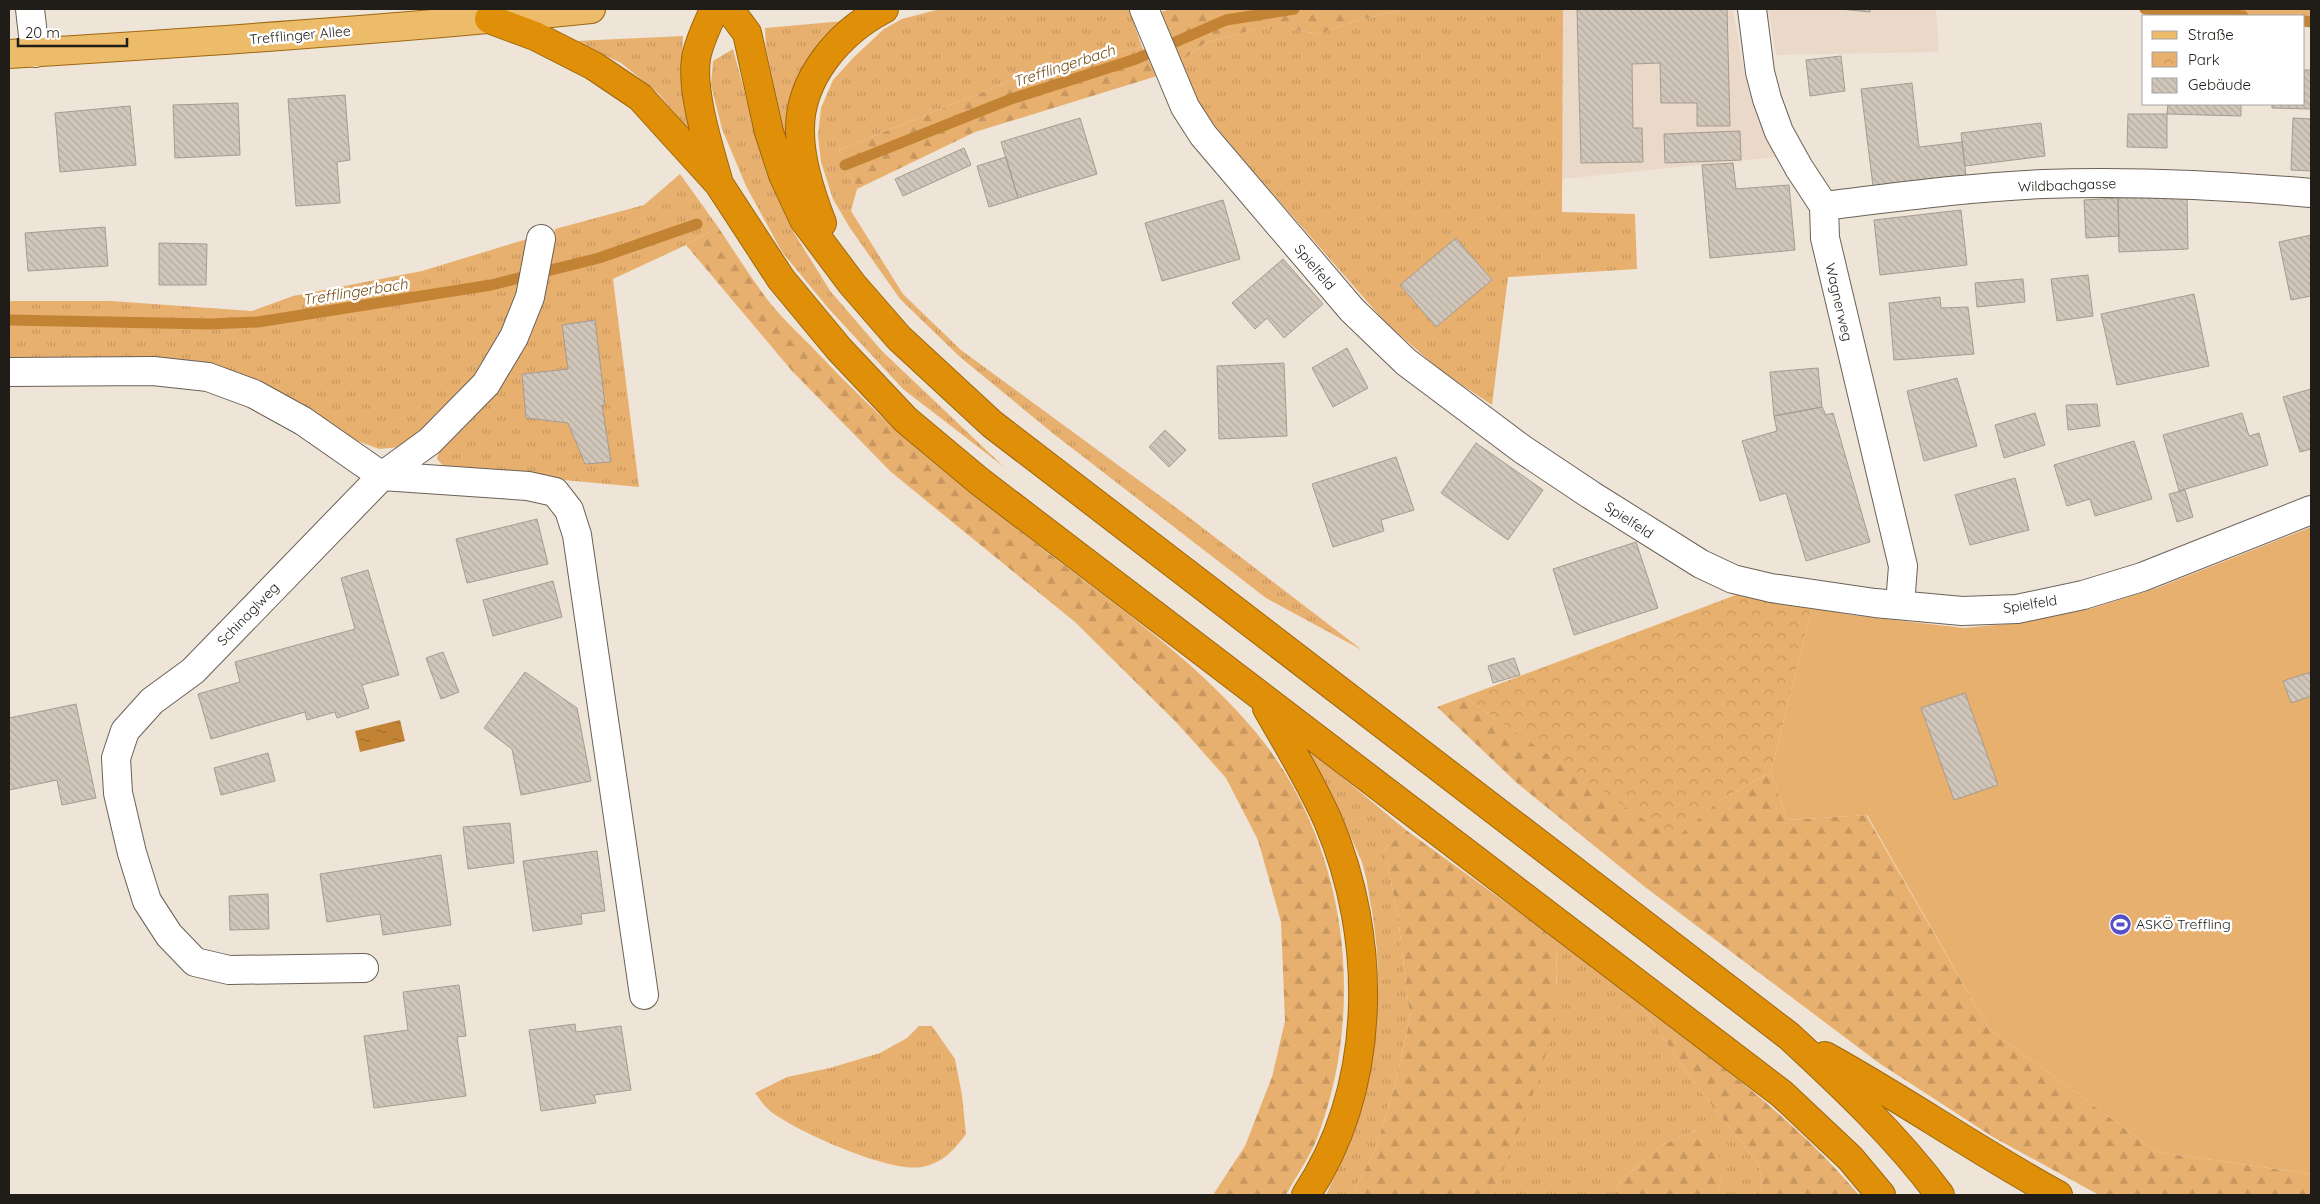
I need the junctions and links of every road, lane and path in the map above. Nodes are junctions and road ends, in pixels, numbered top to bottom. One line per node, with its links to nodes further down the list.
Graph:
1 (30, 9): 9 (street)
2 (591, 9): 8 (main road, Trefflinger Allee)
3 (714, 9): 10 (highway)
4 (729, 9): 14 (highway)
5 (884, 9): 14 (highway)
6 (1752, 9): 12 (street)
7 (1144, 11): 18 (street, Spielfeld)
8 (489, 20): 9 (main road, Trefflinger Allee); 10 (highway)
9 (22, 54)
10 (719, 184): 19 (highway)
11 (2311, 192): 12 (street, Wildbachgasse)
12 (1824, 206): 18 (street, Wagnerweg)
13 (541, 239): 16 (street, Schinaglweg)
14 (838, 264): 22 (highway)
15 (9, 372): 16 (street)
16 (382, 476): 20 (street, Schinaglweg); 21 (street)
17 (2311, 510): 18 (street, Spielfeld)
18 (1900, 605)
19 (1262, 699): 23 (highway); 24 (highway)
20 (364, 968)
21 (644, 995)
22 (1789, 1036): 25 (highway); 26 (highway)
23 (1306, 1195)
24 (1881, 1195)
25 (1940, 1195)
26 (2058, 1195)

